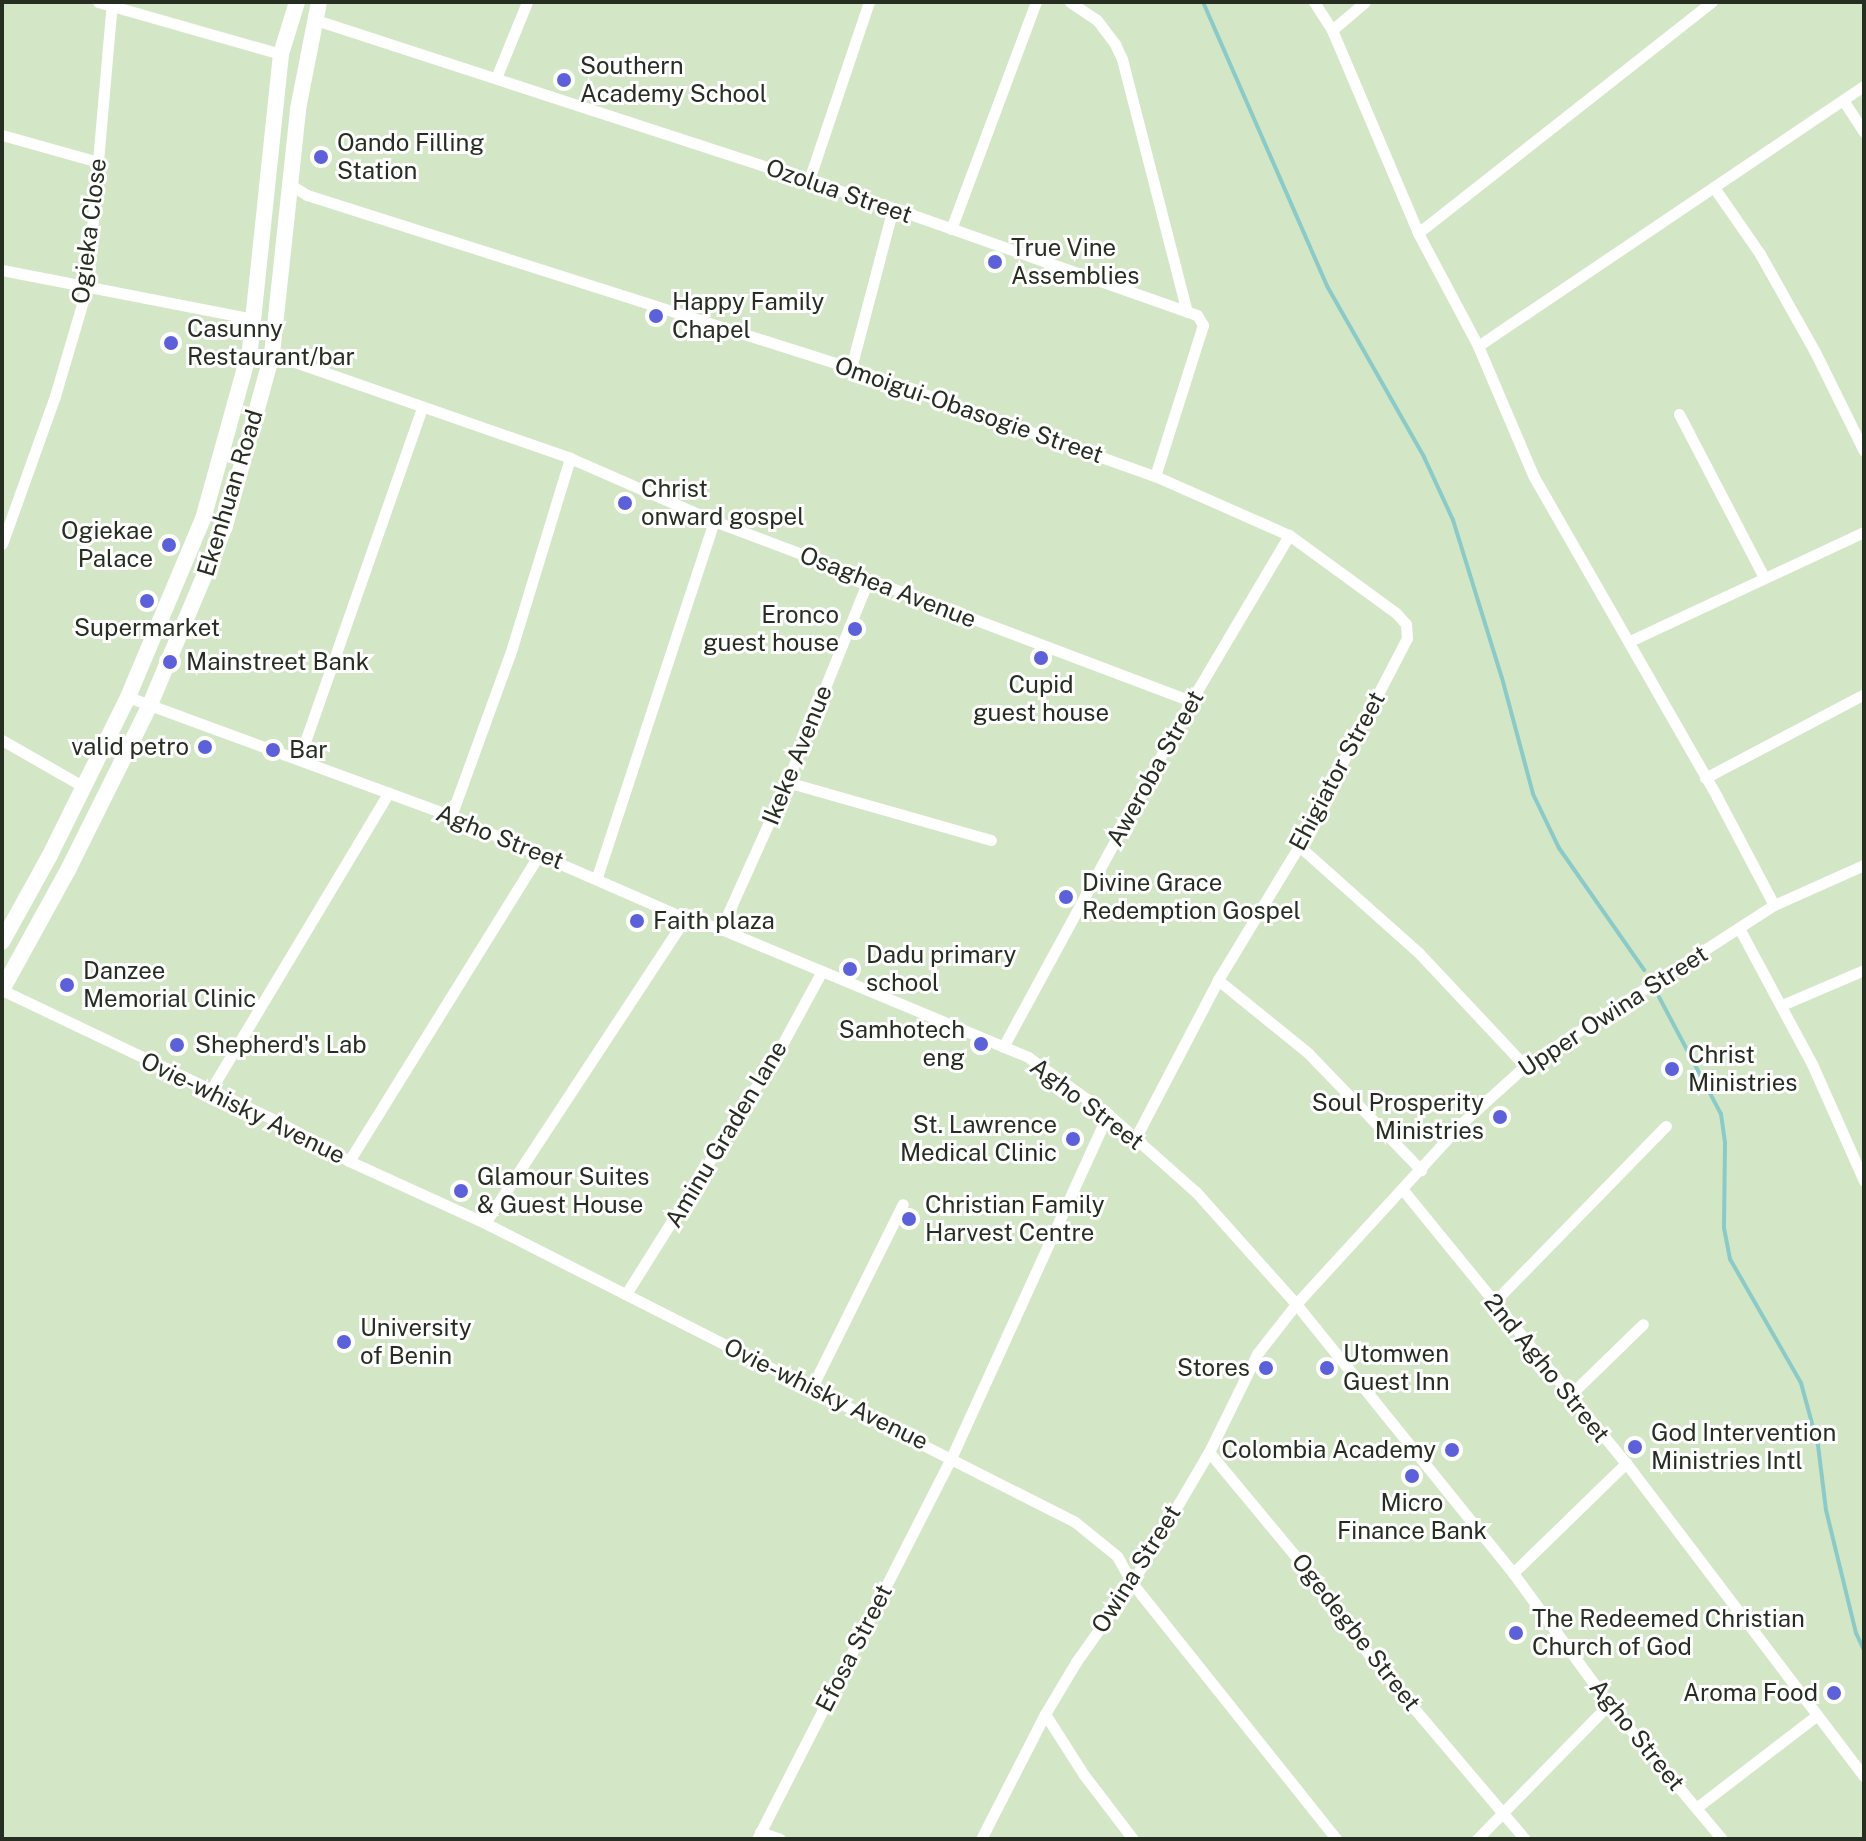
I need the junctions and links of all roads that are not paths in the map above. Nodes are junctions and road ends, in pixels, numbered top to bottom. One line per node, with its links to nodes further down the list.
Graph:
1 (98, 2): 11 (street)
2 (297, 2): 14 (main road, Ekenhuan Road)
3 (319, 2): 12 (main road, Ekenhuan Road)
4 (527, 2): 15 (street)
5 (869, 2): 21 (street)
6 (1036, 2): 25 (street)
7 (1070, 2): 29 (street)
8 (1314, 2): 13 (street)
9 (1365, 2): 13 (street)
10 (1712, 2): 26 (street)
11 (112, 4): 14 (street); 20 (street, Ogieka Close)
12 (316, 20): 15 (street, Ozolua Street); 22 (main road, Ekenhuan Road)
13 (1332, 30): 26 (street)
14 (281, 54): 30 (main road, Ekenhuan Road)
15 (496, 78): 21 (street, Ozolua Street)
16 (1864, 86): 17 (street)
17 (1843, 100): 18 (street); 23 (street)
18 (1864, 132)
19 (2, 135): 20 (street)
20 (98, 162): 28 (street, Ogieka Close)
21 (809, 180): 24 (street, Ozolua Street)
22 (291, 185): 32 (main road, Ekenhuan Road); 33 (street, Omoigui-Obasogie Street)
23 (1715, 189): 31 (street); 36 (street)
24 (893, 208): 25 (street, Ozolua Street); 33 (street)
25 (951, 229): 29 (street, Ozolua Street)
26 (1418, 233): 31 (street)
27 (2, 270): 28 (street)
28 (87, 287): 30 (street); 42 (street, Ogieka Close)
29 (1187, 312): 38 (street)
30 (254, 319): 48 (main road, Ekenhuan Road)
31 (1478, 346): 46 (street)
32 (272, 354): 34 (street, Osaghea Avenue); 50 (main road, Ekenhuan Road)
33 (851, 368): 38 (street, Omoigui-Obasogie Street)
34 (422, 407): 37 (street, Osaghea Avenue); 52 (street)
35 (1679, 414): 43 (street)
36 (1864, 451)
37 (570, 458): 39 (street, Osaghea Avenue); 57 (street)
38 (1155, 476): 41 (street, Omoigui-Obasogie Street)
39 (714, 521): 44 (street, Osaghea Avenue); 62 (street)
40 (1864, 532): 43 (street)
41 (1289, 535): 45 (street, Omoigui-Obasogie Street); 49 (street, Aweroba Street)
42 (2, 544)
43 (1764, 577): 46 (street)
44 (868, 580): 49 (street, Osaghea Avenue); 54 (street, Ikeke Avenue)
45 (1396, 613): 59 (street, Ehigiator Street)
46 (1630, 641): 53 (street)
47 (1864, 694): 53 (street)
48 (128, 697): 50 (street, Agho Street); 55 (main road, Ekenhuan Road)
49 (1191, 701): 73 (street, Aweroba Street)
50 (149, 707): 52 (street, Agho Street); 71 (main road, Ekenhuan Road)
51 (2, 740): 55 (street)
52 (299, 759): 56 (street, Agho Street)
53 (1705, 778): 63 (street)
54 (787, 782): 58 (street); 66 (street, Ikeke Avenue)
55 (84, 787): 67 (main road, Ekenhuan Road)
56 (389, 792): 57 (street, Agho Street); 75 (street)
57 (451, 816): 60 (street, Agho Street)
58 (991, 840)
59 (1299, 846): 70 (street, Ehigiator Street); 74 (street)
60 (540, 853): 62 (street, Agho Street); 79 (street)
61 (1864, 865): 63 (street, Upper Owina Street)
62 (597, 877): 64 (street, Agho Street)
63 (1774, 905): 65 (street, Upper Owina Street)
64 (685, 918): 66 (street, Agho Street); 84 (street)
65 (1739, 928): 72 (street); 74 (street, Upper Owina Street)
66 (721, 929): 69 (street, Agho Street)
67 (2, 942)
68 (1864, 970): 72 (street)
69 (822, 971): 73 (street, Agho Street); 85 (street, Aminu Graden lane)
70 (1218, 980): 78 (street, Ehigiator Street); 80 (street)
71 (2, 990): 75 (street, Ovie-whisky Avenue)
72 (1782, 1005): 81 (street)
73 (1003, 1047): 76 (street, Agho Street)
74 (1525, 1066): 80 (street, Upper Owina Street)
75 (210, 1091): 79 (street, Ovie-whisky Avenue)
76 (1108, 1114): 78 (street, Agho Street); 92 (street, Efosa Street)
77 (1666, 1126): 86 (street)
78 (1135, 1139): 87 (street, Agho Street)
79 (349, 1161): 84 (street, Ovie-whisky Avenue)
80 (1421, 1170): 82 (street, Upper Owina Street)
81 (1864, 1181)
82 (1403, 1190): 86 (street, 2nd Agho Street); 87 (street, Upper Owina Street)
83 (903, 1204): 89 (street)
84 (485, 1223): 85 (street, Ovie-whisky Avenue)
85 (626, 1294): 89 (street, Ovie-whisky Avenue)
86 (1494, 1302): 90 (street, 2nd Agho Street)
87 (1296, 1304): 91 (street, Owina Street); 94 (street, Agho Street)
88 (1643, 1324): 90 (street)
89 (812, 1387): 92 (street, Ovie-whisky Avenue)
90 (1569, 1396): 93 (street, 2nd Agho Street)
91 (1209, 1452): 95 (street, Owina Street); 101 (street, Ogedegbe Street)
92 (952, 1456): 95 (street, Ovie-whisky Avenue); 102 (street, Efosa Street)
93 (1626, 1463): 94 (street); 98 (street, 2nd Agho Street)
94 (1513, 1573): 96 (street, Agho Street)
95 (1132, 1583): 97 (street, Owina Street); 106 (street, Ovie-whisky Avenue)
96 (1609, 1704): 100 (street, Agho Street); 101 (street)
97 (1045, 1714): 104 (street, Owina Street); 105 (street)
98 (1816, 1716): 99 (street, 2nd Agho Street); 100 (street)
99 (1864, 1776)
100 (1696, 1808): 109 (street, Agho Street)
101 (1504, 1811): 107 (street); 108 (street, Ogedegbe Street)
102 (759, 1836): 103 (street)
103 (780, 1839)
104 (981, 1839)
105 (1133, 1839)
106 (1336, 1839)
107 (1477, 1839)
108 (1525, 1839)
109 (1722, 1839)

